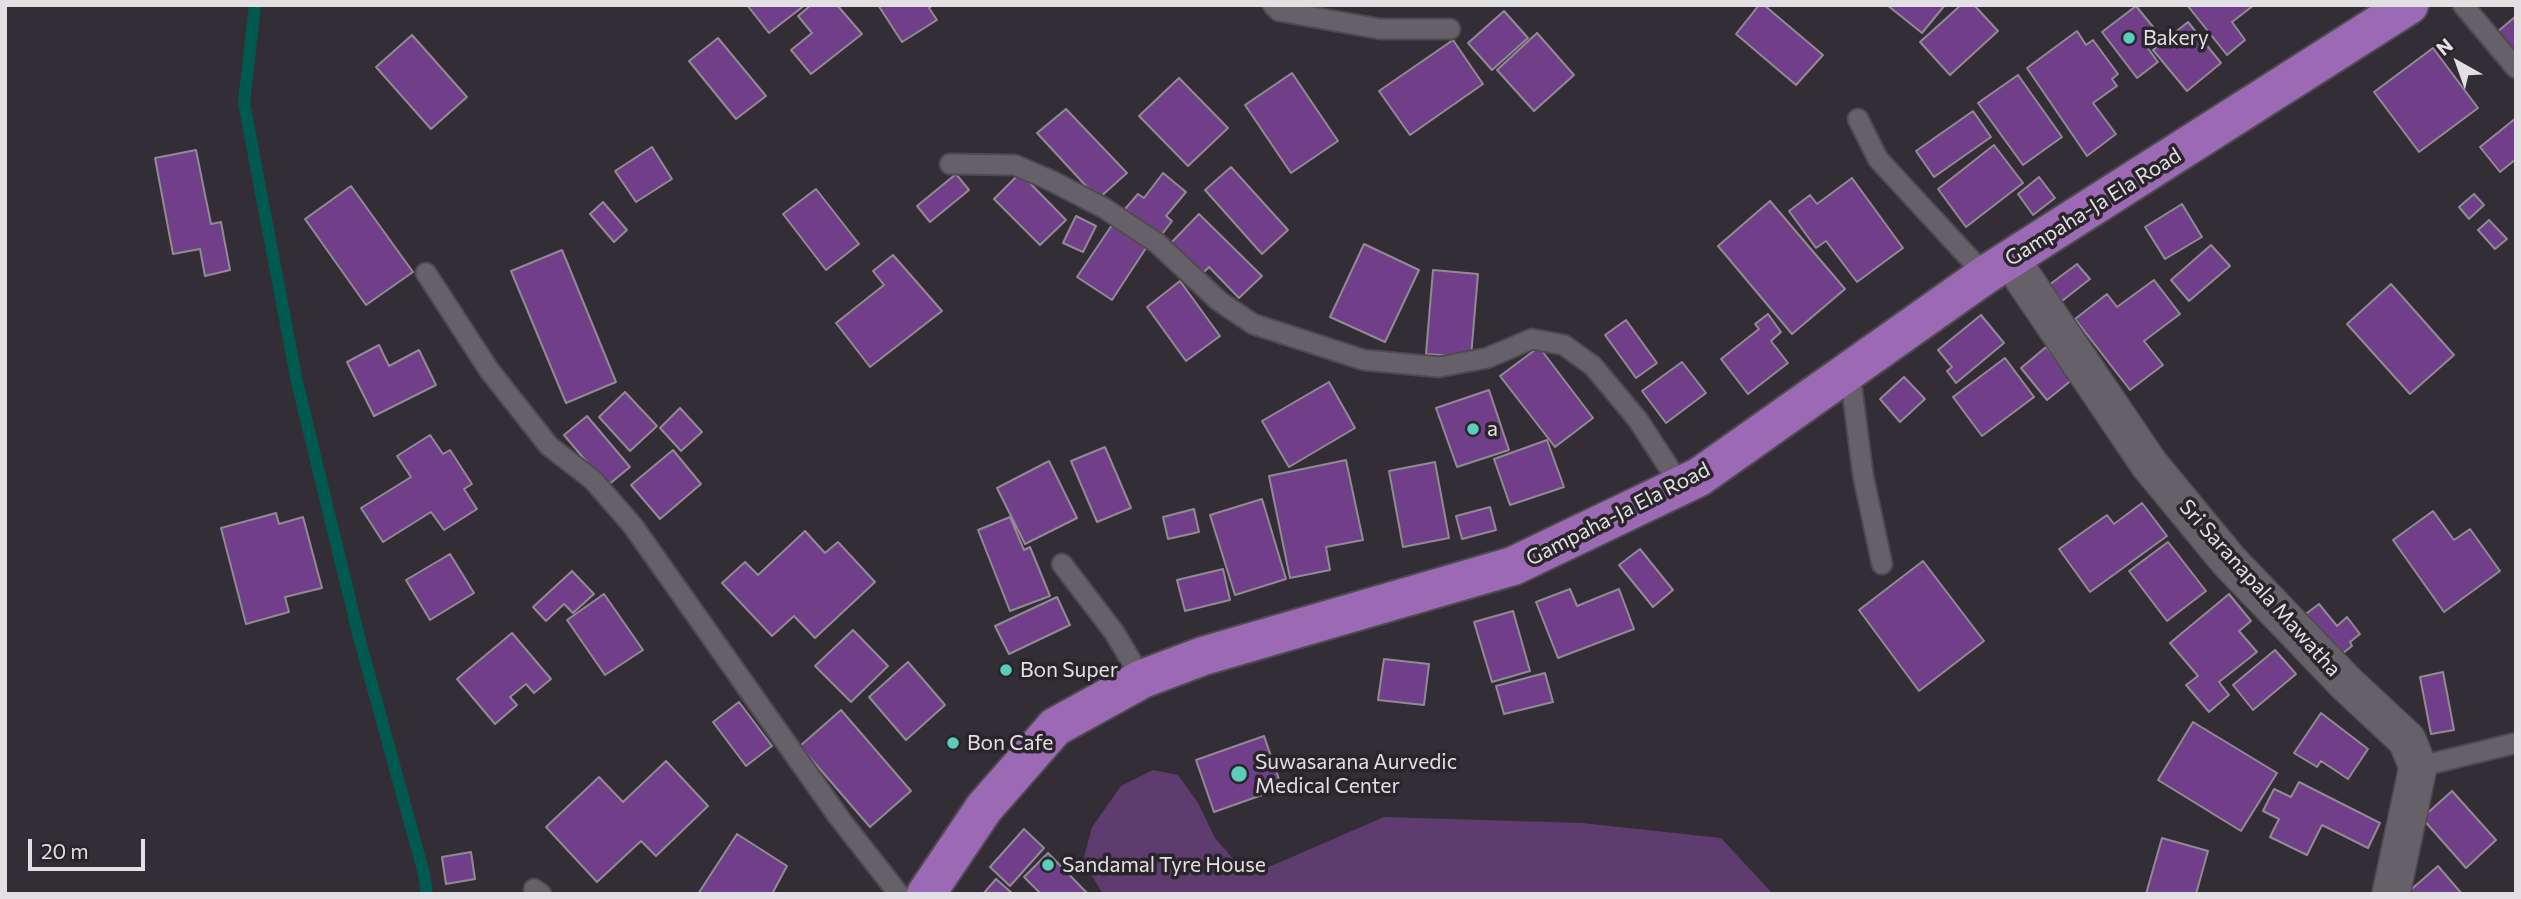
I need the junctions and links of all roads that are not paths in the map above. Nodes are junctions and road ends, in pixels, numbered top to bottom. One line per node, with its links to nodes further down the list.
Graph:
1 (1273, 5): 4 (lane)
2 (2409, 5): 8 (highway, Gampaha-Ja Ela Road)
3 (2463, 5): 5 (lane)
4 (1450, 29)
5 (2516, 68)
6 (1858, 118): 8 (lane)
7 (950, 163): 11 (lane)
8 (1998, 267): 10 (highway, Gampaha-Ja Ela Road); 16 (street, Sri Saranapala Mawatha)
9 (426, 273): 17 (lane)
10 (1850, 373): 11 (highway, Gampaha-Ja Ela Road); 13 (lane)
11 (1681, 486): 14 (highway, Gampaha-Ja Ela Road)
12 (1062, 564): 14 (lane)
13 (1882, 564)
14 (1142, 679): 18 (highway, Gampaha-Ja Ela Road)
15 (2516, 743): 16 (lane)
16 (2418, 767): 19 (street)
17 (899, 894)
18 (926, 894)
19 (2391, 894)

